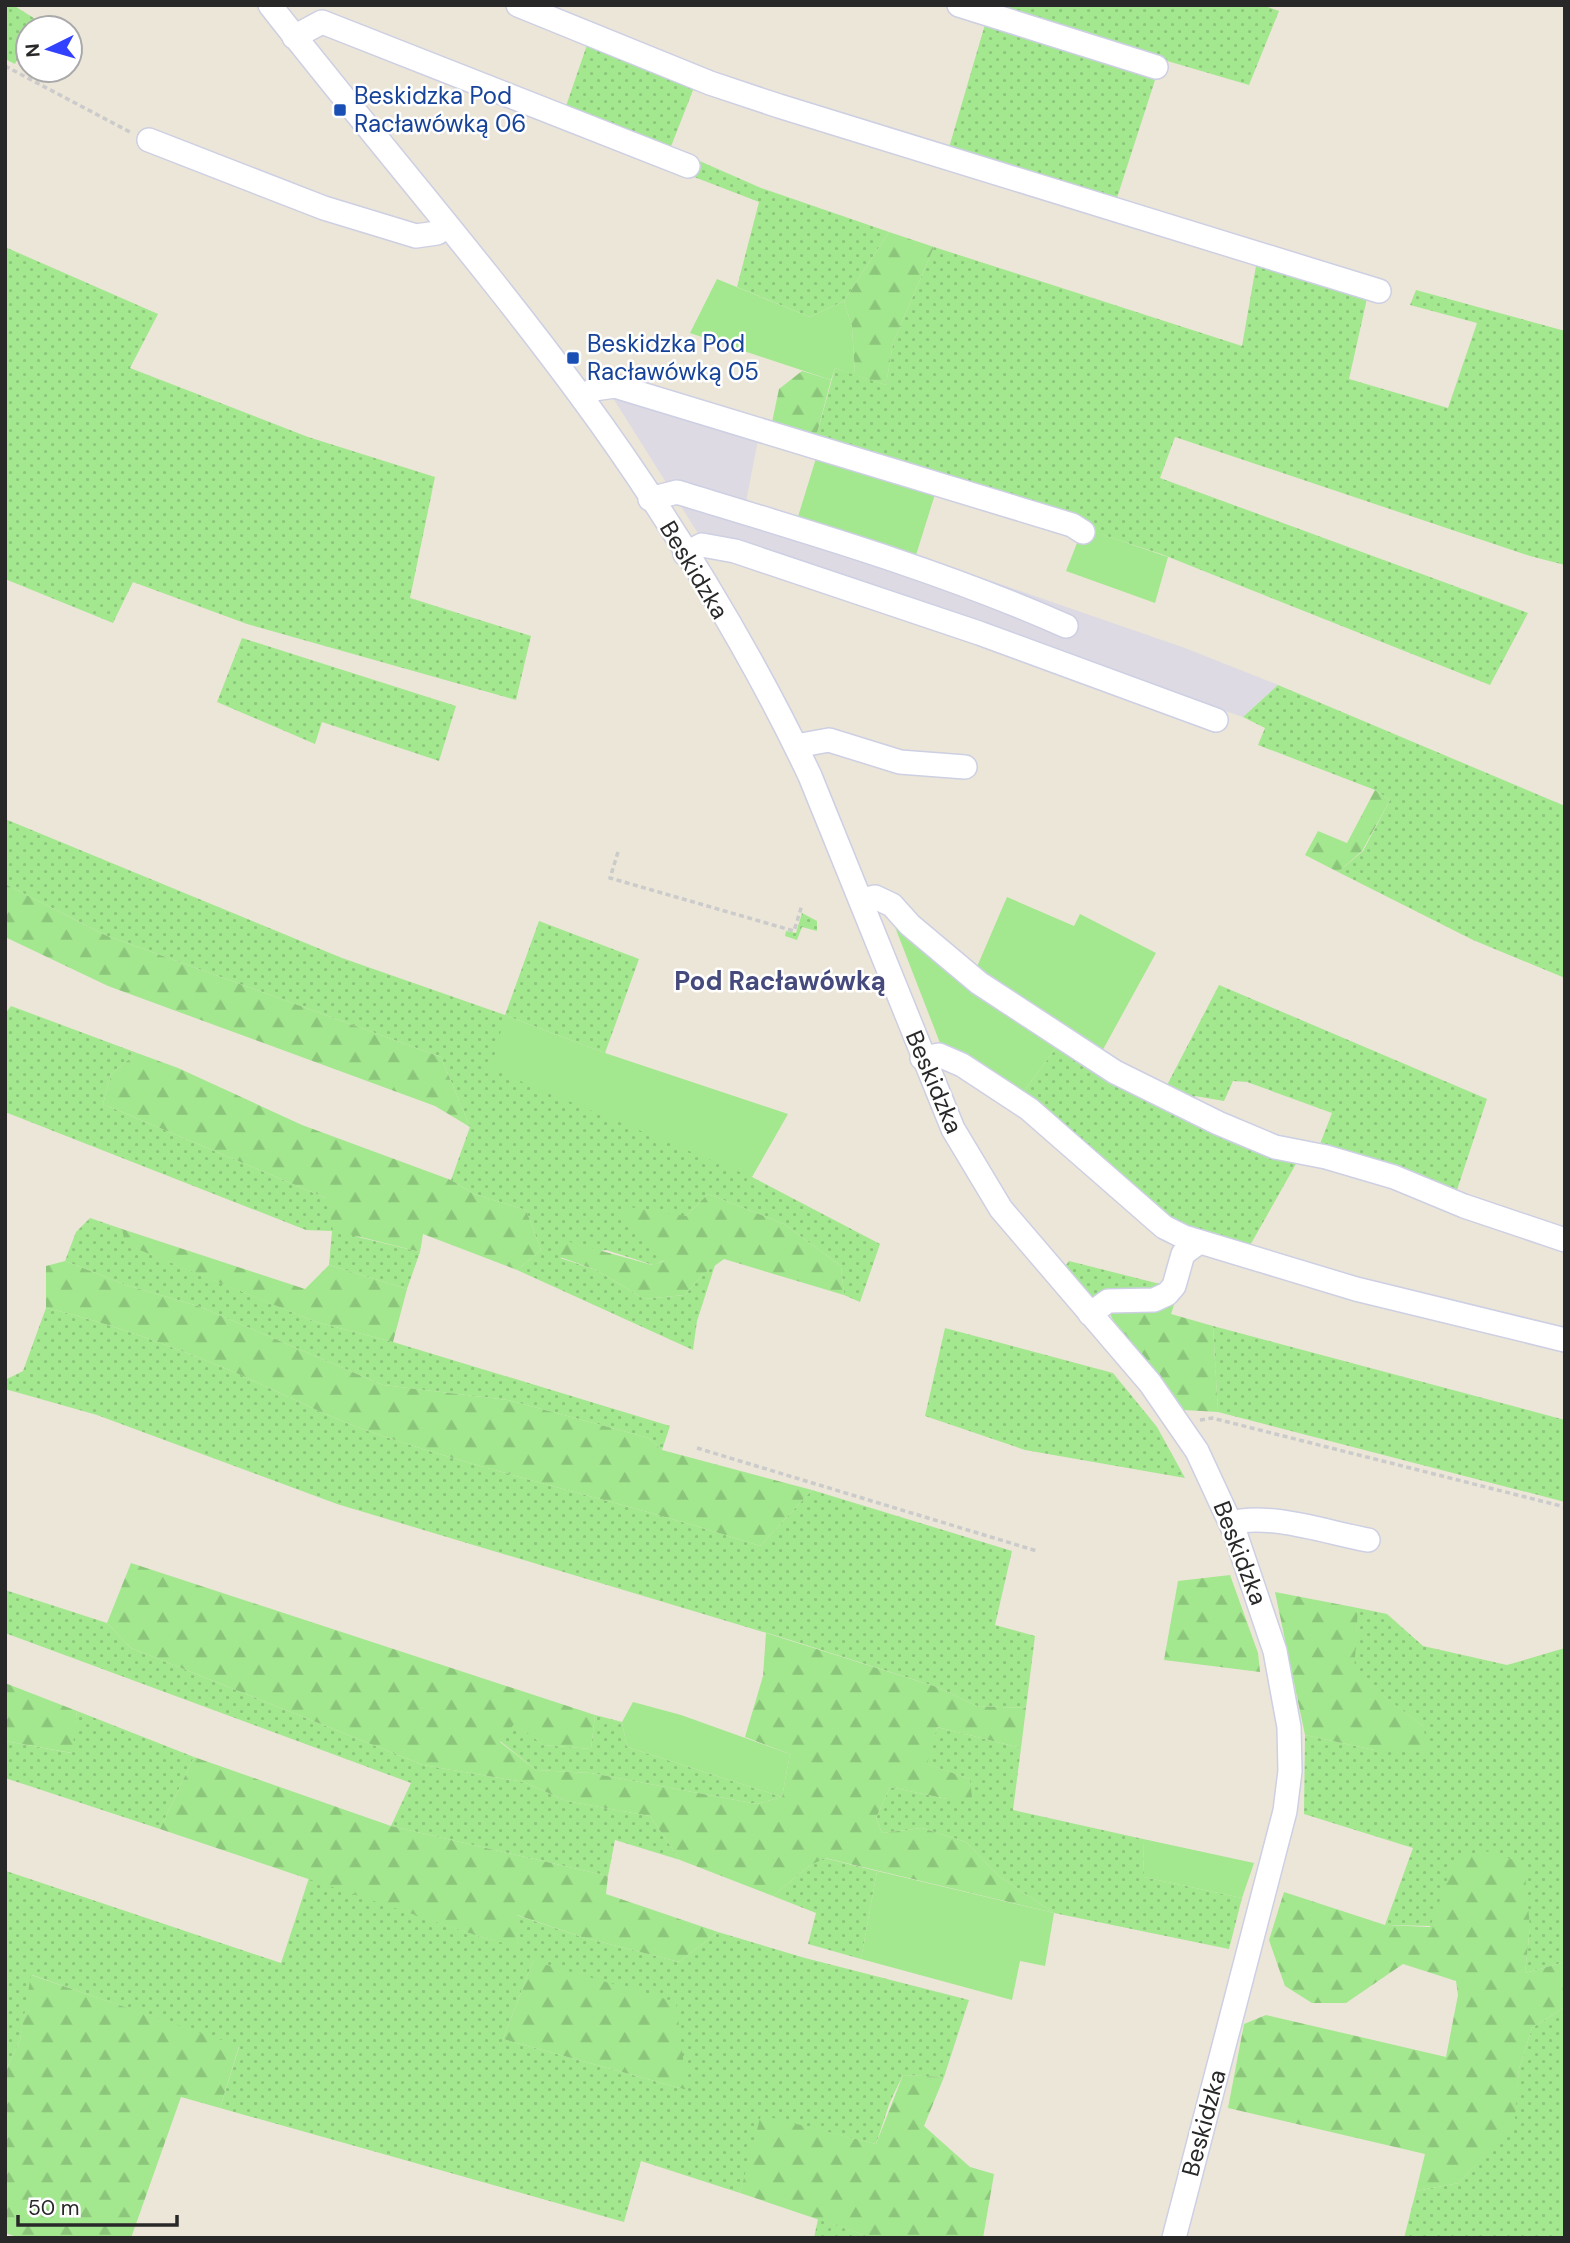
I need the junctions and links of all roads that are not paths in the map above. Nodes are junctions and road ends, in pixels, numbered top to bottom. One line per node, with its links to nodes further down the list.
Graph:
1 (270, 5): 4 (street, Beskidzka)
2 (518, 5): 9 (street)
3 (959, 5): 5 (street)
4 (294, 37): 7 (street); 8 (street, Beskidzka)
5 (1156, 67)
6 (149, 140): 8 (street)
7 (688, 166)
8 (447, 227): 10 (street, Beskidzka)
9 (1379, 290)
10 (583, 399): 11 (street, Beskidzka); 12 (street)
11 (650, 499): 13 (street, Beskidzka); 14 (street)
12 (1083, 532)
13 (685, 554): 15 (street); 16 (street, Beskidzka)
14 (1066, 626)
15 (1216, 720)
16 (796, 746): 17 (street); 18 (street, Beskidzka)
17 (965, 767)
18 (862, 900): 19 (street, Beskidzka); 20 (street)
19 (922, 1058): 21 (street); 22 (street, Beskidzka)
20 (1565, 1240)
21 (1198, 1243): 22 (street); 23 (street)
22 (1090, 1314): 24 (street, Beskidzka)
23 (1565, 1340)
24 (1231, 1523): 25 (street); 26 (street, Beskidzka)
25 (1368, 1540)
26 (1174, 2238)

